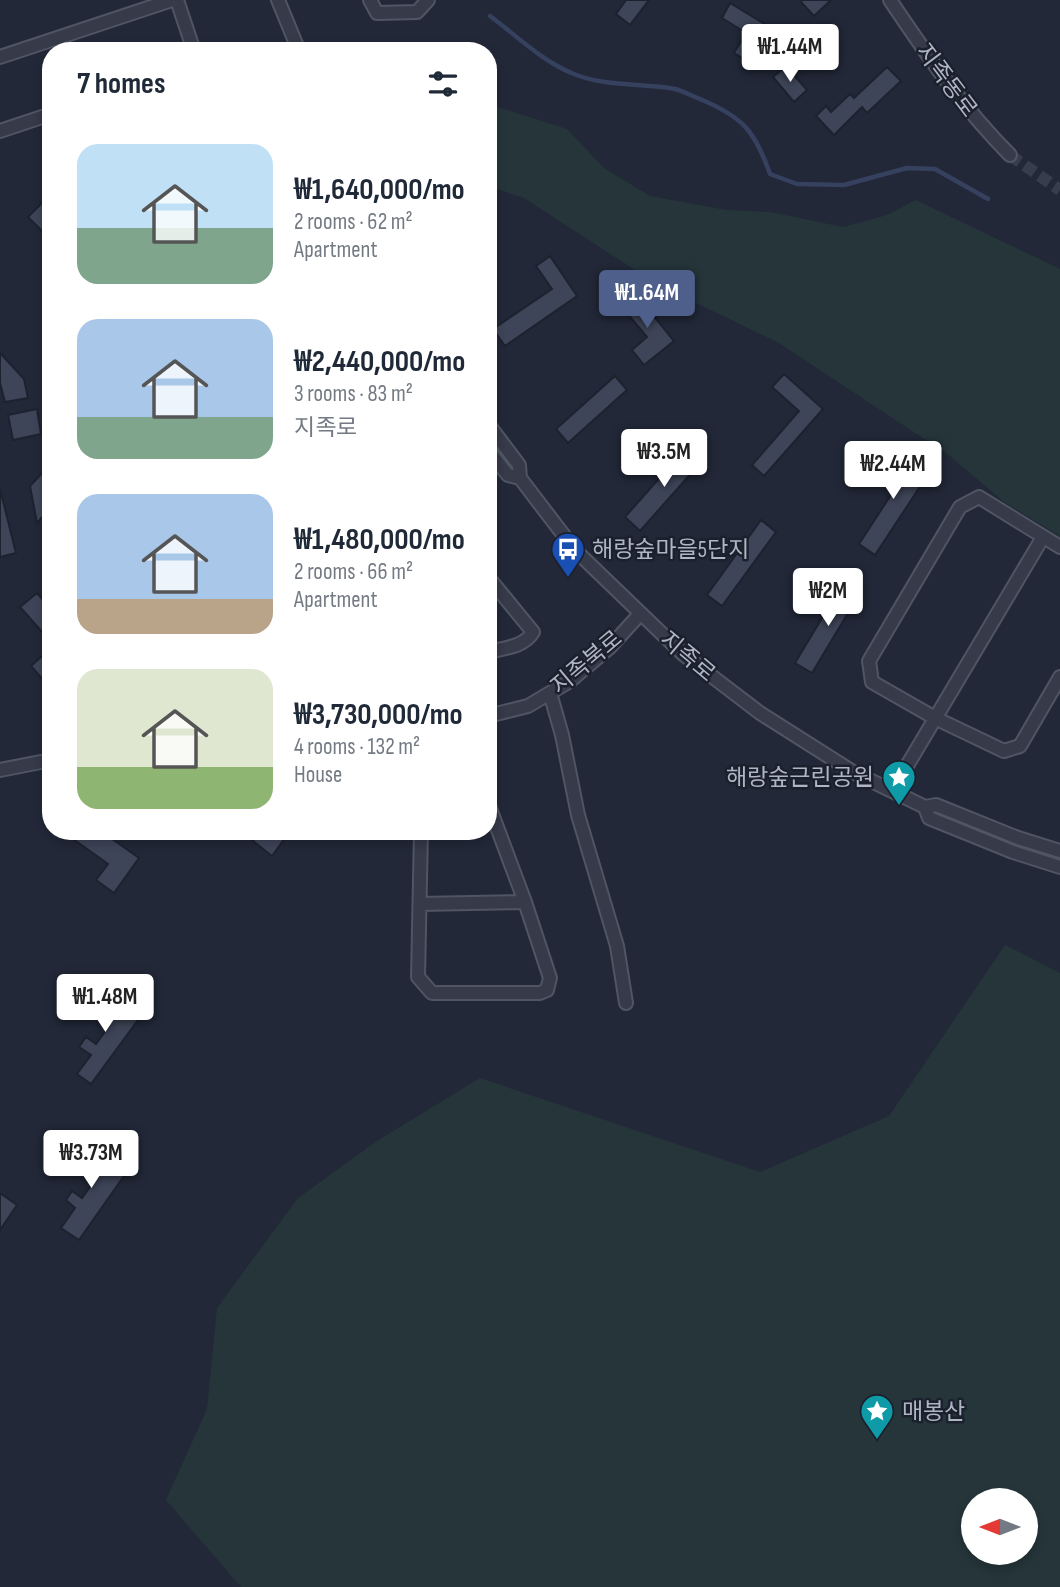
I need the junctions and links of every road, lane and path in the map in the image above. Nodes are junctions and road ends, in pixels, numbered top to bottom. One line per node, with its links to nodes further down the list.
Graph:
1 (174, 0): 6 (street); 7 (street)
2 (278, 0): 8 (street)
3 (370, 0): 4 (street)
4 (428, 0)
5 (890, 0): 13 (street, 지족동로)
6 (46, 42)
7 (190, 42)
8 (295, 42)
9 (42, 43): 10 (street)
10 (0, 57)
11 (42, 117): 12 (street)
12 (0, 131)
13 (1010, 155)
14 (497, 436): 16 (street, 지족로)
15 (497, 461): 16 (street, 지족로)
16 (520, 478): 20 (street, 지족로)
17 (1043, 537): 18 (street); 25 (street); 25 (street)
18 (1060, 547)
19 (497, 588): 21 (street)
20 (640, 614): 23 (street, 지족북로); 28 (street, 지족로)
21 (497, 650)
22 (1060, 677): 25 (street)
23 (550, 692): 24 (street, 지족북로); 36 (street)
24 (497, 714)
25 (935, 718): 28 (street)
26 (42, 762): 27 (street)
27 (0, 770)
28 (892, 791): 29 (street, 지족로)
29 (925, 807): 32 (street, 지족로); 33 (street, 지족로)
30 (497, 827): 34 (street)
31 (421, 840): 35 (street)
32 (1060, 851)
33 (1060, 867)
34 (525, 902): 35 (street); 35 (street)
35 (420, 904)
36 (626, 1003)

